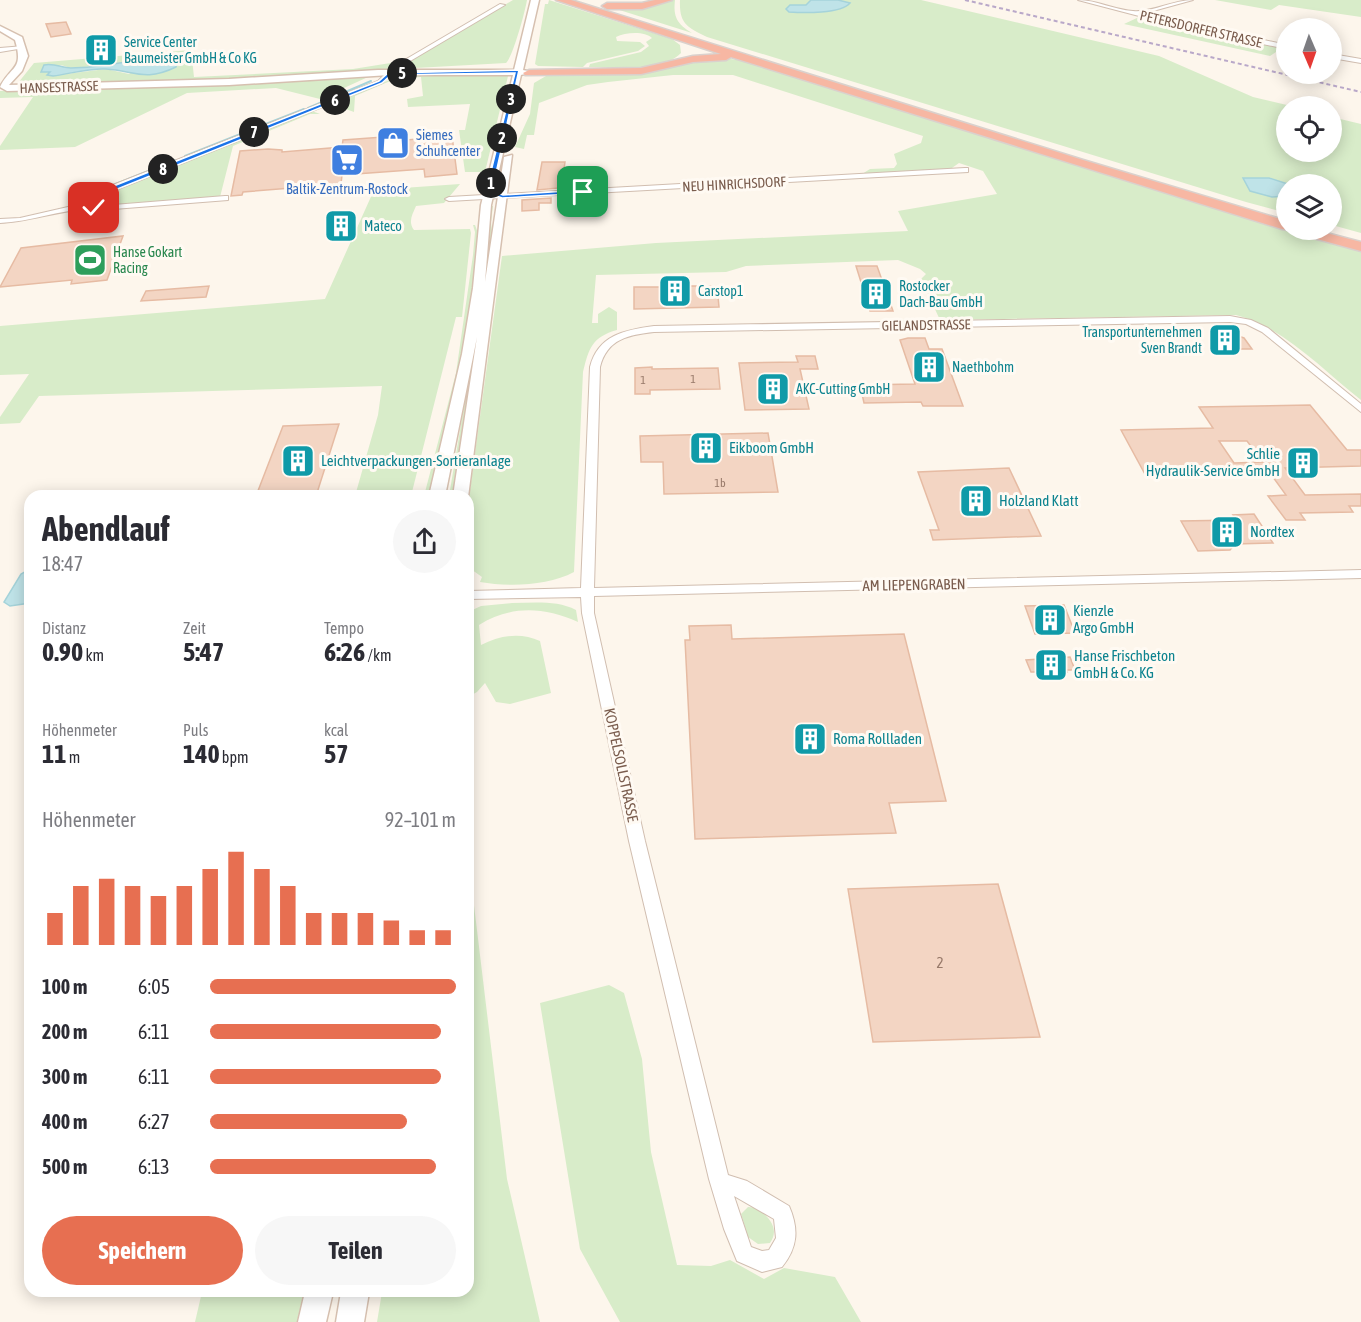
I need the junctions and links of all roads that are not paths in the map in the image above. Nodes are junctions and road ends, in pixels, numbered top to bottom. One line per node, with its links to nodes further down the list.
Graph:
1 (535, 0): 19 (main road)
2 (543, 0): 10 (main road)
3 (561, 0): 13 (highway)
4 (579, 0): 7 (highway); 15 (highway)
5 (1081, 0): 9 (street, PETERSDORFER STRASSE)
6 (1190, 0): 9 (street)
7 (674, 1)
8 (502, 5): 24 (street)
9 (1135, 14): 14 (street, PETERSDORFER STRASSE)
10 (540, 20)
11 (685, 27): 15 (highway)
12 (0, 28): 16 (main road)
13 (653, 29): 21 (highway); 22 (highway)
14 (1276, 45)
15 (725, 46): 32 (highway)
16 (22, 47): 17 (street); 24 (main road, HANSESTRASSE)
17 (0, 50)
18 (1342, 58): 20 (street)
19 (520, 60): 22 (main road); 23 (main road)
20 (1361, 61)
21 (759, 62): 22 (highway); 34 (highway)
22 (527, 71): 23 (main road); 27 (main road)
23 (488, 72): 24 (main road)
24 (390, 74): 31 (street)
25 (513, 139): 30 (main road)
26 (965, 170): 30 (street, NEU HINRICHSDORF)
27 (488, 194): 29 (street); 30 (main road); 41 (main road)
28 (225, 198): 31 (street)
29 (449, 199)
30 (502, 200): 42 (main road)
31 (85, 206): 33 (street)
32 (1276, 216)
33 (0, 221)
34 (1276, 223)
35 (1342, 235): 37 (highway)
36 (1336, 240): 38 (highway)
37 (1361, 240)
38 (1361, 247)
39 (606, 343): 40 (street, GIELANDSTRASSE); 44 (street, KOPPELSOLLSTRASSE)
40 (1361, 409)
41 (438, 490)
42 (462, 490)
43 (1361, 574): 44 (street, AM LIEPENGRABEN)
44 (588, 593): 45 (street, AM LIEPENGRABEN); 46 (street, KOPPELSOLLSTRASSE)
45 (474, 595)
46 (720, 1184)
47 (318, 1297): 49 (main road)
48 (354, 1297): 50 (main road)
49 (312, 1322)
50 (350, 1322)

